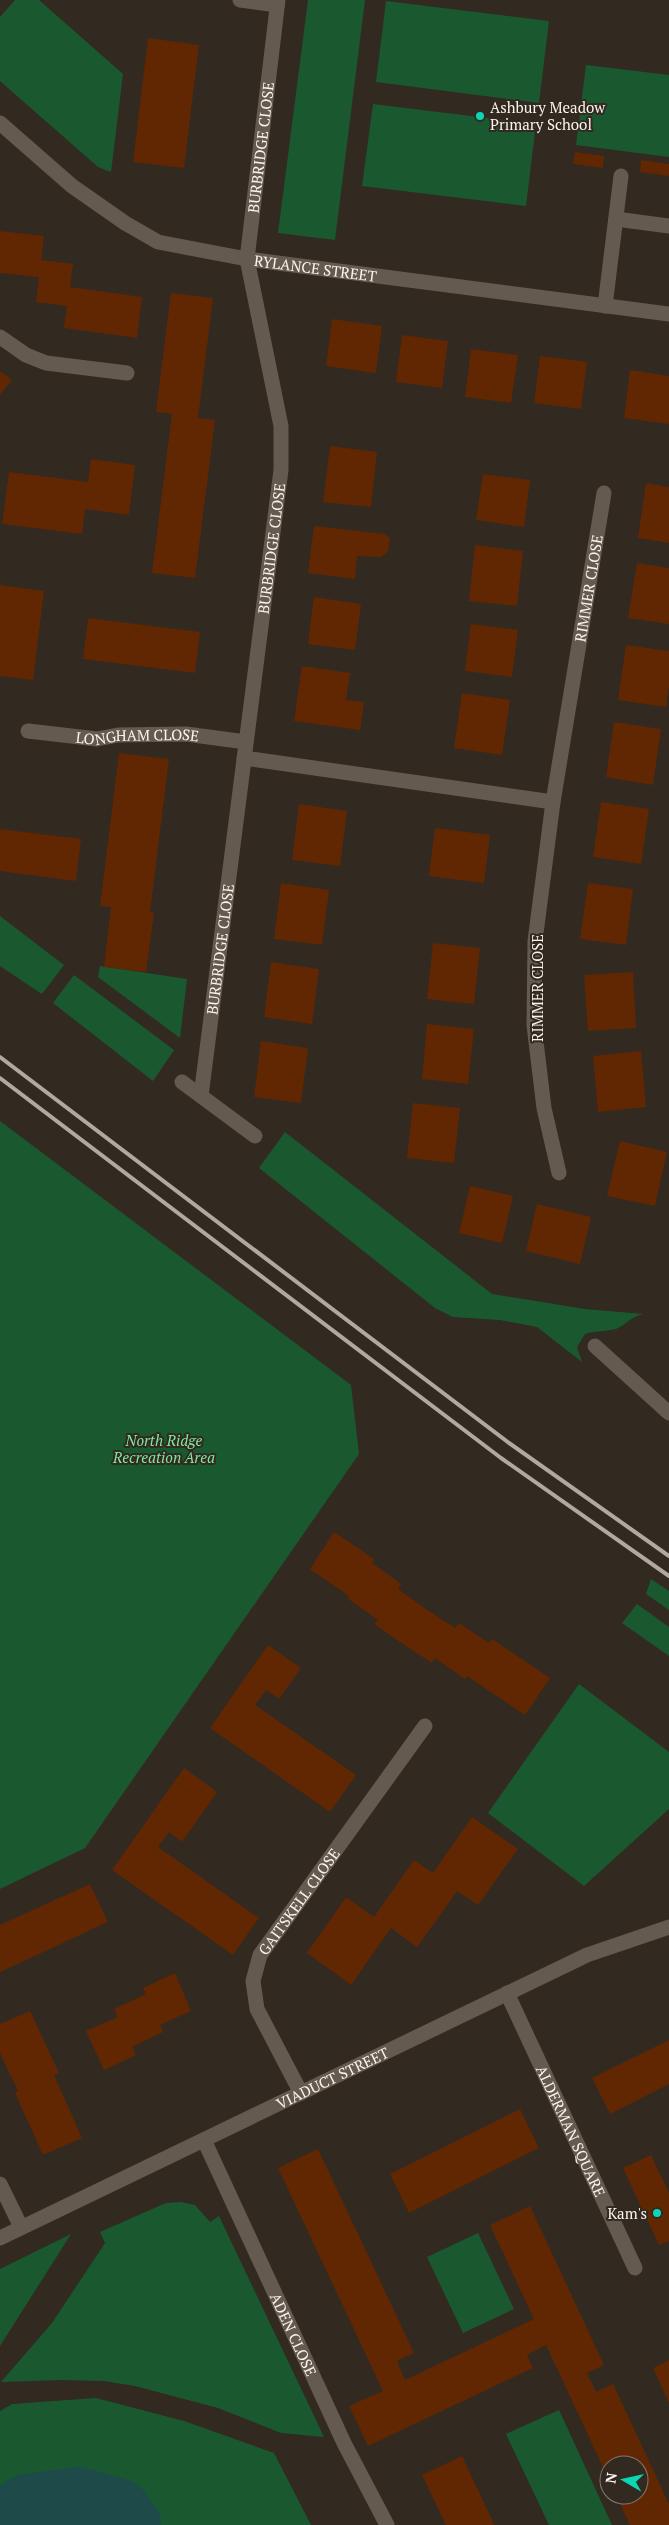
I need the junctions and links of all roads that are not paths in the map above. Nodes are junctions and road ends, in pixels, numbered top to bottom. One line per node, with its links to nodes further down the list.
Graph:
1 (240, 0): 2 (street)
2 (277, 3): 7 (street, BURBRIDGE CLOSE)
3 (0, 123): 7 (street, RYLANCE STREET)
4 (621, 176): 5 (street)
5 (616, 218): 6 (street); 8 (street)
6 (669, 226)
7 (247, 259): 8 (street, RYLANCE STREET); 14 (street, BURBRIDGE CLOSE)
8 (605, 306): 9 (street, RYLANCE STREET)
9 (669, 314)
10 (0, 337): 11 (street)
11 (127, 373)
12 (604, 493): 16 (street, RIMMER CLOSE)
13 (28, 731): 14 (street, LONGHAM CLOSE)
14 (246, 742): 15 (street, BURBRIDGE CLOSE)
15 (244, 758): 16 (street); 18 (street, BURBRIDGE CLOSE)
16 (553, 802): 20 (street, RIMMER CLOSE)
17 (182, 1082): 18 (street)
18 (201, 1096): 19 (street)
19 (255, 1136)
20 (559, 1173)
21 (595, 1346): 22 (street)
22 (669, 1413)
23 (425, 1726): 26 (street, GAITSKELL CLOSE)
24 (669, 1927): 25 (street, VIADUCT STREET)
25 (507, 1994): 26 (street, VIADUCT STREET); 31 (street, ALDERMAN SQUARE)
26 (301, 2093): 27 (street, VIADUCT STREET)
27 (204, 2140): 29 (street, VIADUCT STREET); 32 (street, ADEN CLOSE)
28 (0, 2184): 29 (street)
29 (21, 2227): 30 (street, VIADUCT STREET)
30 (0, 2238)
31 (635, 2268)
32 (387, 2525)

